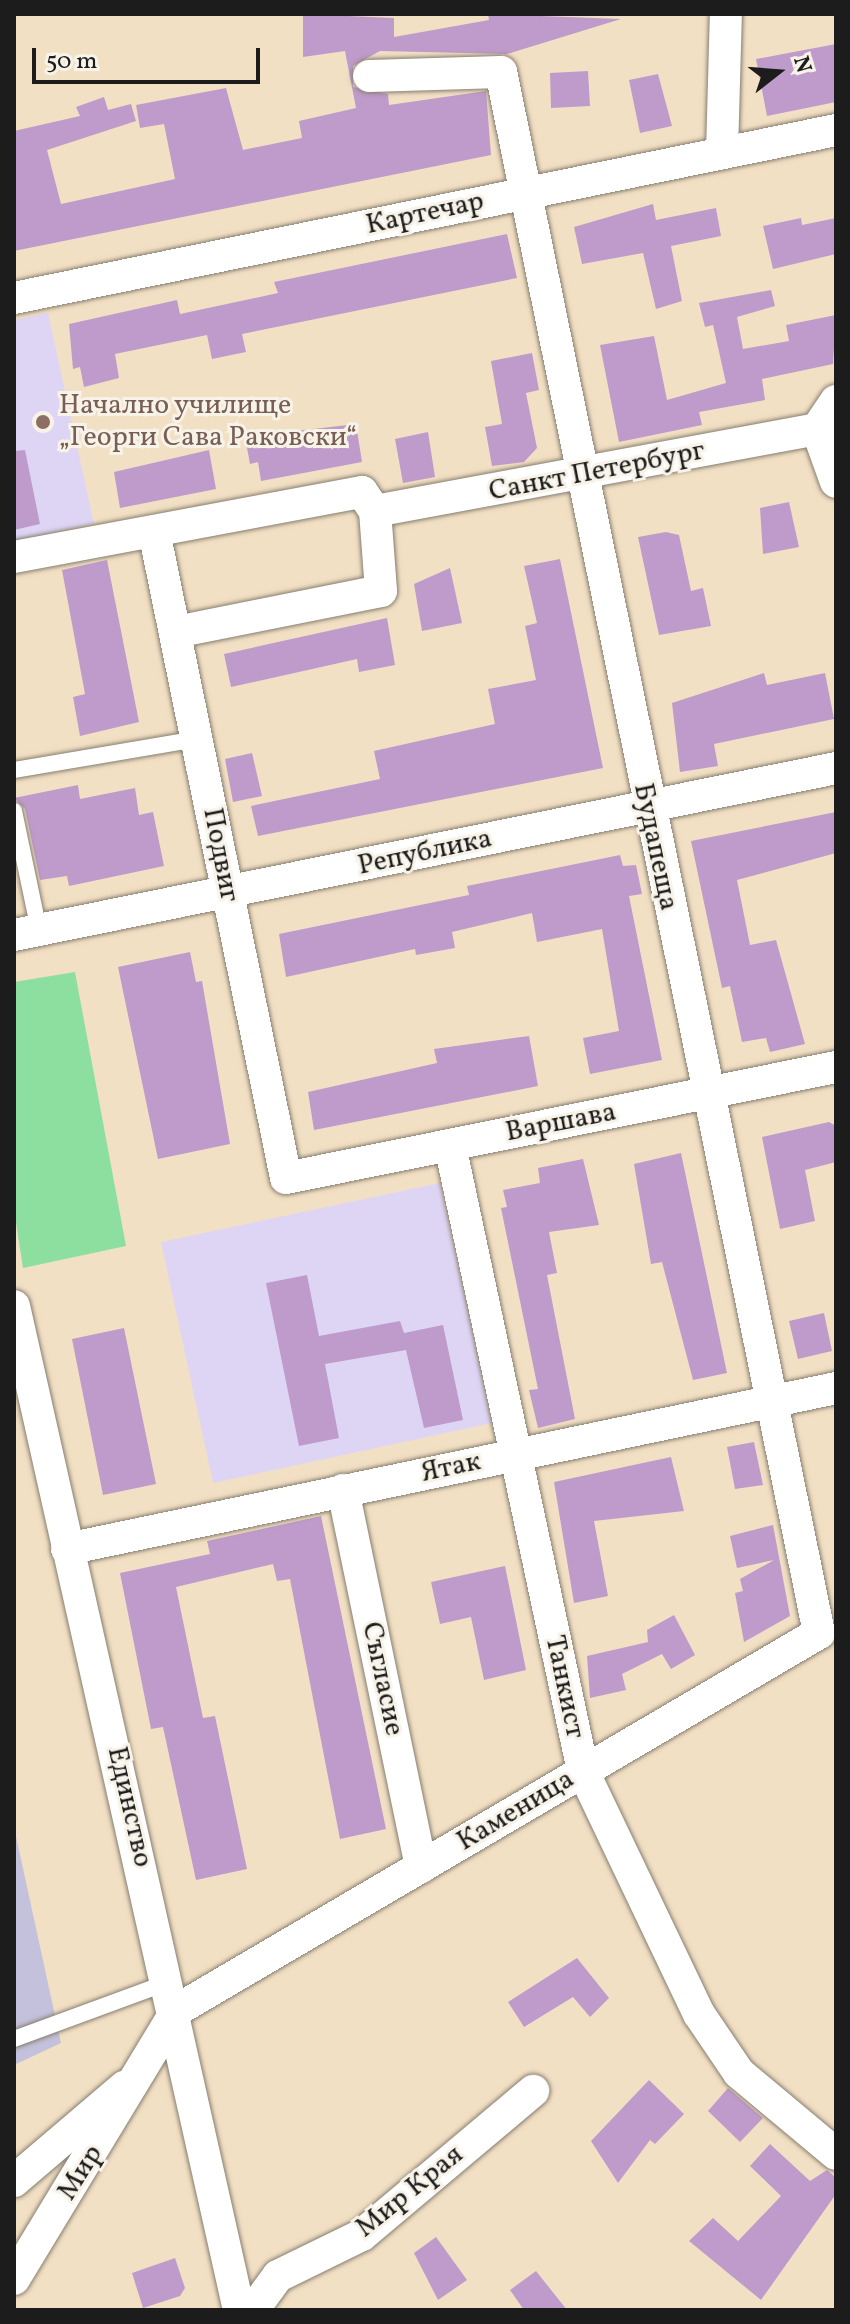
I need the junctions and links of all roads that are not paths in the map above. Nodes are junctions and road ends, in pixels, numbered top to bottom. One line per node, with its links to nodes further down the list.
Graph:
1 (726, 14): 4 (street)
2 (369, 76): 5 (street, Будапеща)
3 (836, 130): 4 (street, Картечар)
4 (722, 153): 5 (street, Картечар)
5 (523, 194): 6 (street, Картечар); 9 (street, Будапеща)
6 (14, 298)
7 (836, 401): 8 (street)
8 (817, 429): 9 (street, Санкт Петербург); 10 (street)
9 (583, 476): 11 (street, Санкт Петербург); 18 (street, Будапеща)
10 (836, 482)
11 (375, 511): 12 (street); 14 (street)
12 (154, 531): 13 (street); 14 (street, Подвиг)
13 (14, 557)
14 (175, 632): 15 (street, Подвиг)
15 (197, 739): 17 (lane); 20 (street, Подвиг)
16 (836, 768): 18 (street, Република)
17 (14, 770)
18 (647, 807): 20 (street, Република); 23 (street, Будапеща)
19 (14, 811): 21 (lane)
20 (228, 894): 21 (street, Република); 25 (street, Подвиг)
21 (26, 933)
22 (836, 1067): 23 (street, Варшава)
23 (706, 1094): 24 (street, Варшава); 28 (street, Будапеща)
24 (450, 1145): 25 (street, Варшава); 29 (street, Танкист)
25 (286, 1178)
26 (14, 1306): 32 (street, Единство)
27 (836, 1388): 28 (street, Ятак)
28 (768, 1402): 29 (street, Ятак); 31 (street, Будапеща)
29 (515, 1454): 30 (street, Ятак); 33 (street, Танкист)
30 (343, 1490): 32 (street, Ятак); 34 (street, Съгласие)
31 (791, 1499): 33 (street, Каменица)
32 (67, 1549): 35 (street, Единство)
33 (583, 1771): 34 (street, Каменица); 39 (street, Танкист)
34 (421, 1867): 35 (street, Каменица)
35 (174, 1996): 36 (lane); 37 (street, Мир); 41 (street, Единство)
36 (14, 2039)
37 (148, 2067): 40 (street, Мир); 43 (street, Мир)
38 (533, 2091): 42 (street, Мир Края)
39 (836, 2154)
40 (14, 2181)
41 (229, 2270): 42 (street); 44 (street, Единство)
42 (278, 2276): 45 (street, Мир Края)
43 (14, 2279)
44 (239, 2310)
45 (253, 2310)

